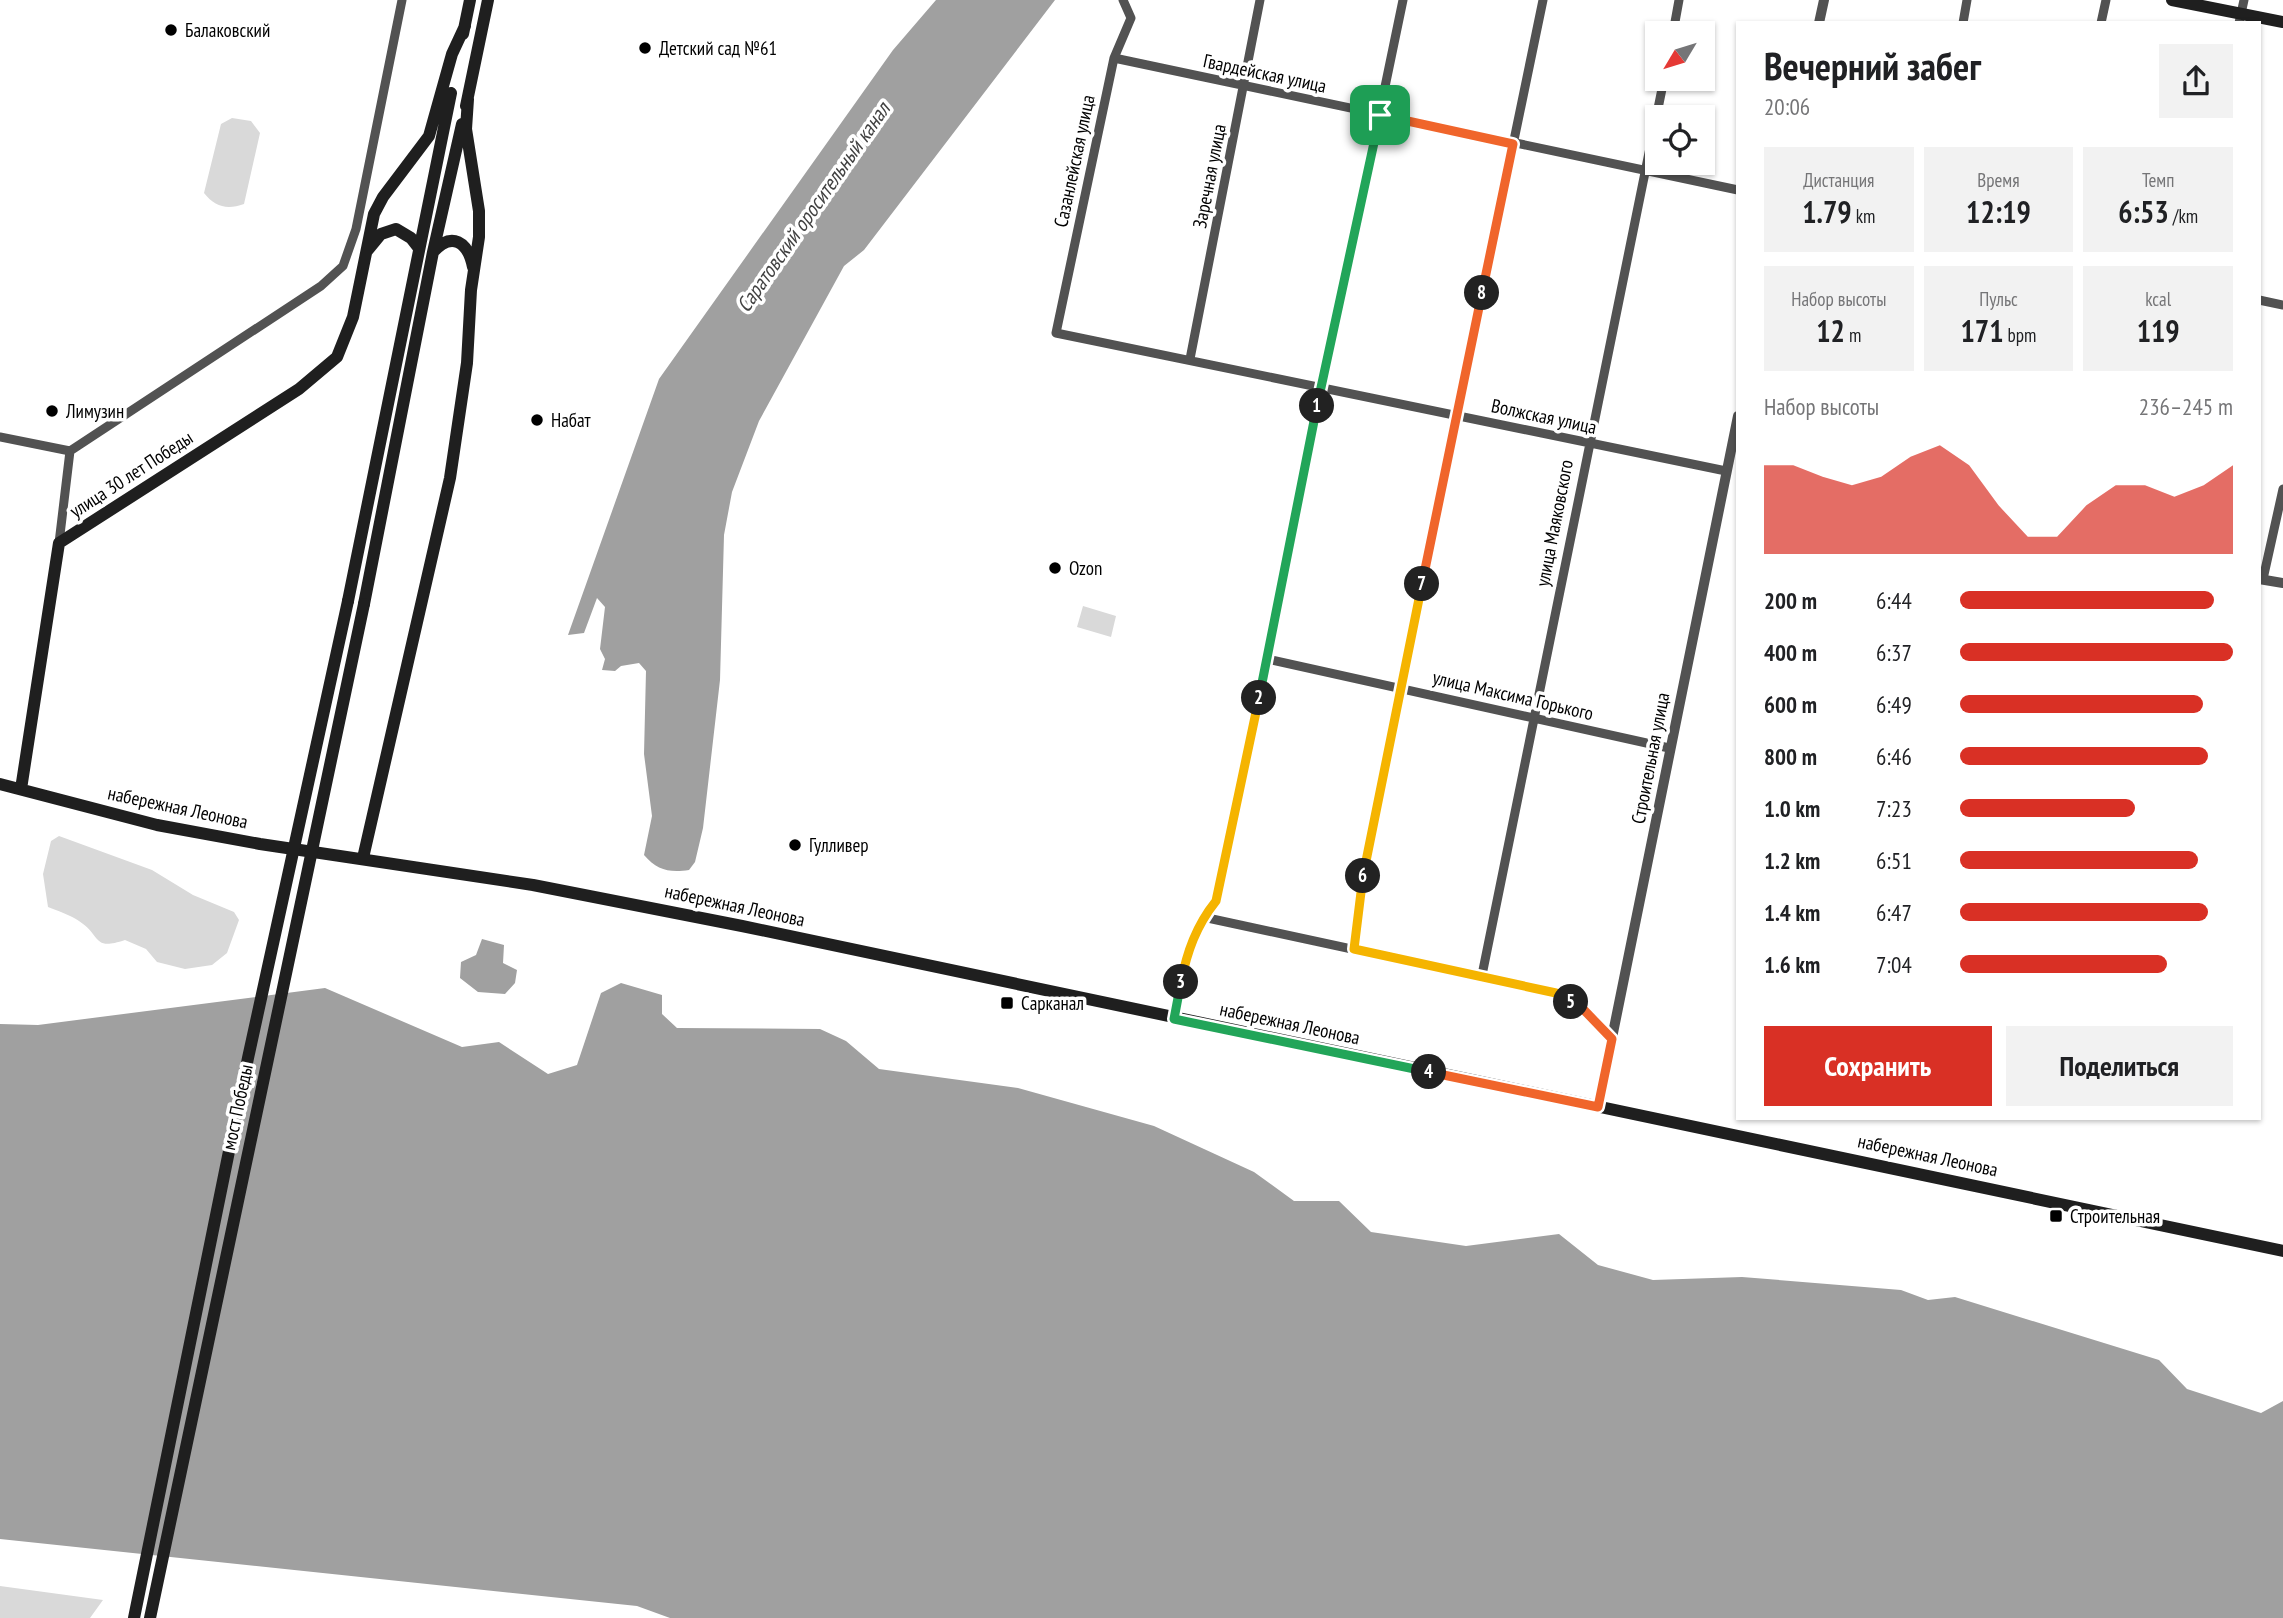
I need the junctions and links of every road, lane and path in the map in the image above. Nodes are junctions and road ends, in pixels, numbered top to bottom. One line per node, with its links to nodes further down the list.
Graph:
1 (401, 0): 43 (street)
2 (470, 0): 20 (main road)
3 (488, 0): 23 (main road)
4 (1123, 0): 21 (street, Сазанлейская улица)
5 (1260, 0): 22 (street, Заречная улица)
6 (1403, 0): 24 (street)
7 (1543, 0): 25 (street)
8 (1679, 0): 15 (street)
9 (1824, 0): 16 (street)
10 (1967, 0): 17 (street)
11 (2106, 0): 18 (street)
12 (2172, 0): 14 (main road)
13 (2244, 0): 14 (street)
14 (2240, 18): 19 (main road)
15 (1675, 21)
16 (1819, 21)
17 (1963, 21)
18 (2101, 21)
19 (2283, 22)
20 (465, 26): 30 (main road); 31 (main road, улица 30 лет Победы)
21 (1114, 58): 22 (street, Гвардейская улица); 36 (street, Сазанлейская улица)
22 (1244, 87): 24 (street, Гвардейская улица); 37 (street, Заречная улица)
23 (468, 99): 32 (main road); 33 (main road)
24 (1380, 115): 25 (street, Гвардейская улица); 38 (street)
25 (1513, 144): 26 (street, Гвардейская улица); 39 (street)
26 (1645, 172)
27 (1645, 175): 42 (street, улица Маяковского)
28 (1661, 175): 29 (street, Гвардейская улица)
29 (1736, 190)
30 (418, 247): 31 (main road); 63 (main road, bridge)
31 (367, 251): 46 (main road, улица 30 лет Победы)
32 (433, 252): 33 (main road); 64 (main road, мост Победы, bridge)
33 (474, 272): 55 (main road)
34 (2261, 300): 35 (street)
35 (2283, 305)
36 (1056, 333): 37 (street, Волжская улица)
37 (1190, 359): 38 (street, Волжская улица)
38 (1321, 387): 39 (street, Волжская улица); 49 (street)
39 (1456, 415): 42 (street, Волжская улица); 50 (street)
40 (1736, 435): 44 (street, Строительная улица)
41 (0, 437): 43 (street)
42 (1588, 442): 44 (street, Волжская улица); 51 (street, улица Маяковского)
43 (70, 451): 46 (street)
44 (1732, 472): 52 (street, Строительная улица)
45 (2283, 489): 47 (street)
46 (59, 544): 54 (main road, улица 30 лет Победы)
47 (2261, 579): 48 (street)
48 (2283, 583)
49 (1267, 659): 50 (street, улица Максима Горького); 56 (street)
50 (1402, 688): 51 (street, улица Максима Горького); 57 (street)
51 (1534, 717): 52 (street, улица Максима Горького); 58 (street, улица Маяковского)
52 (1669, 748): 60 (street, Строительная улица)
53 (0, 784): 54 (main road, набережная Леонова)
54 (21, 789): 55 (main road, набережная Леонова)
55 (363, 858): 59 (main road, набережная Леонова)
56 (1203, 917): 57 (street); 59 (street)
57 (1354, 949): 58 (street)
58 (1482, 975): 60 (street)
59 (1174, 1019): 61 (main road, набережная Леонова)
60 (1612, 1039): 61 (street, Строительная улица)
61 (1598, 1107): 62 (main road, набережная Леонова)
62 (2283, 1251)
63 (134, 1618)
64 (150, 1618)

